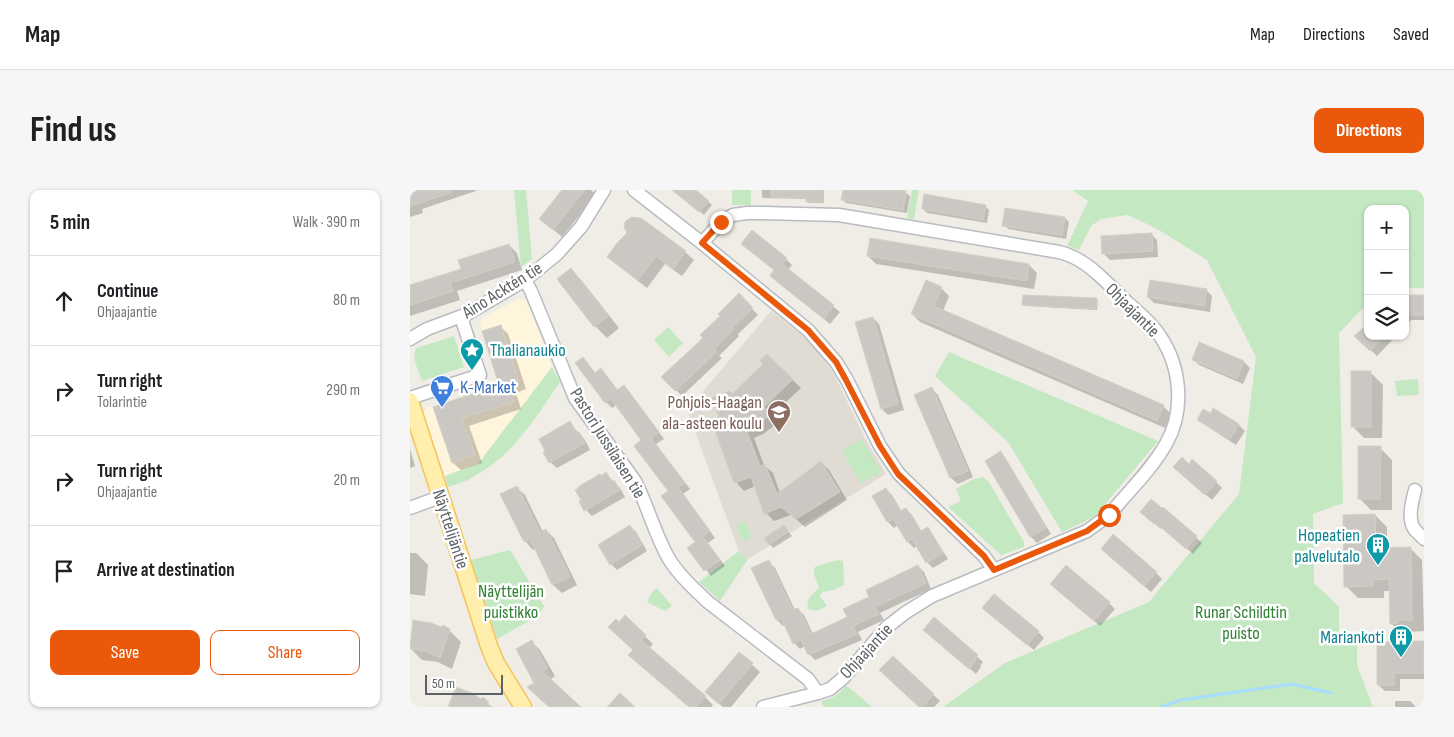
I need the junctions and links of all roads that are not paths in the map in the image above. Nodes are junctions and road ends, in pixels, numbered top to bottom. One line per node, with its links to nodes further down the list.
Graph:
1 (604, 190): 4 (street, Aino Acktén tie)
2 (634, 190): 3 (street)
3 (702, 243): 14 (street); 14 (street, Ohjaajantie)
4 (525, 280): 5 (street, Aino Acktén tie); 15 (street, Pastori Jussilaisen tie)
5 (461, 317): 7 (street, Aino Acktén tie); 9 (street)
6 (410, 329): 7 (street, Aino Acktén tie)
7 (427, 329): 8 (street, Aino Acktén tie)
8 (410, 339)
9 (410, 400): 11 (main road, Näyttelijäntie)
10 (1415, 490): 13 (street)
11 (440, 497): 12 (street); 16 (main road, Näyttelijäntie)
12 (410, 508)
13 (1424, 539)
14 (994, 570): 15 (street, Ohjaajantie)
15 (818, 694): 17 (street, Ohjaajantie)
16 (523, 707)
17 (763, 707)

